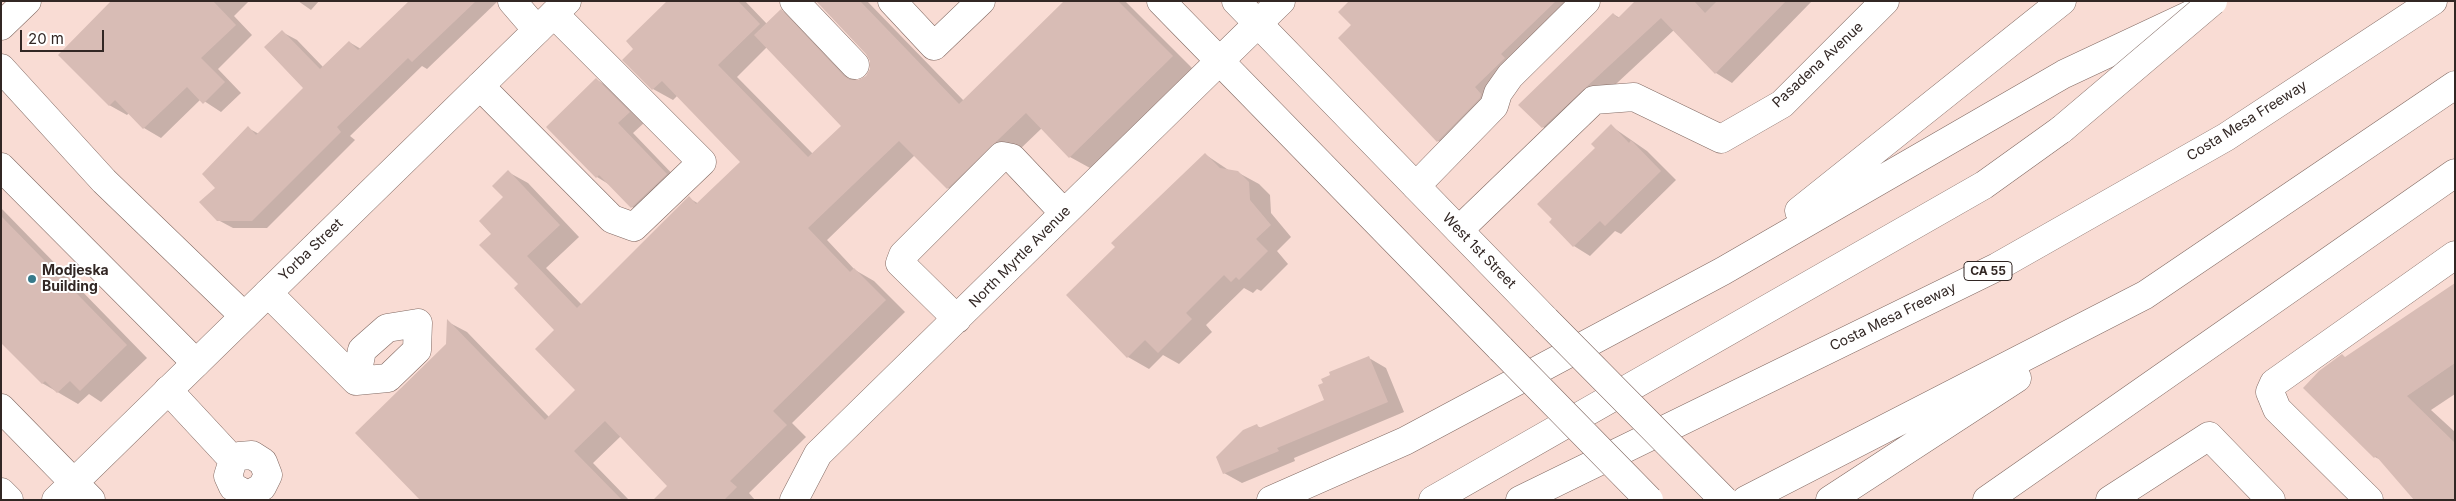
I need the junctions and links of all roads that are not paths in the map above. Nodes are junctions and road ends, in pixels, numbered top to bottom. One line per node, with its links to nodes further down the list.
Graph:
1 (27, 1): 17 (main road)
2 (512, 1): 15 (main road)
3 (794, 1): 19 (main road)
4 (892, 1): 5 (main road)
5 (981, 1)
6 (1162, 1): 18 (main road)
7 (1236, 1): 16 (main road, West 1st Street)
8 (1281, 1): 16 (main road, North Myrtle Avenue)
9 (1586, 1): 25 (main road)
10 (1885, 1): 27 (main road, Pasadena Avenue)
11 (2062, 1): 29 (main road)
12 (2213, 1): 44 (main road, bridge)
13 (2218, 1): 29 (main road)
14 (2433, 1): 45 (main road, Costa Mesa Freeway / CA 55)
15 (552, 15): 22 (main road, Yorba Street); 22 (main road)
16 (1258, 24): 18 (main road, North Myrtle Avenue); 25 (main road, West 1st Street)
17 (1, 26)
18 (1220, 61): 26 (main road, North Myrtle Avenue); 46 (main road, bridge)
19 (855, 65)
20 (1, 68): 32 (main road)
21 (2455, 85): 31 (main road)
22 (480, 86): 30 (main road, Yorba Street)
23 (1, 167): 34 (main road)
24 (2455, 174): 50 (main road)
25 (1416, 186): 27 (main road, West 1st Street)
26 (1064, 213): 33 (main road, North Myrtle Avenue); 33 (main road)
27 (1459, 230): 47 (main road, West 1st Street, bridge)
28 (2455, 254): 53 (main road)
29 (1724, 270): 43 (main road)
30 (268, 293): 32 (main road, Yorba Street); 35 (main road)
31 (2145, 295): 48 (main road); 49 (main road)
32 (244, 316): 34 (main road, Yorba Street)
33 (957, 319): 42 (main road, North Myrtle Avenue)
34 (196, 364): 36 (main road, Yorba Street)
35 (356, 381)
36 (168, 390): 39 (main road, Yorba Street); 40 (main road)
37 (1, 408): 39 (main road)
38 (1, 492): 41 (main road)
39 (73, 494)
40 (250, 497)
41 (9, 500)
42 (794, 500)
43 (1271, 500)
44 (1433, 500)
45 (1520, 500)
46 (1649, 500)
47 (1724, 500)
48 (1746, 500)
49 (1830, 500)
50 (1987, 500)
51 (2110, 500): 52 (main road)
52 (2271, 500)
53 (2369, 500)

